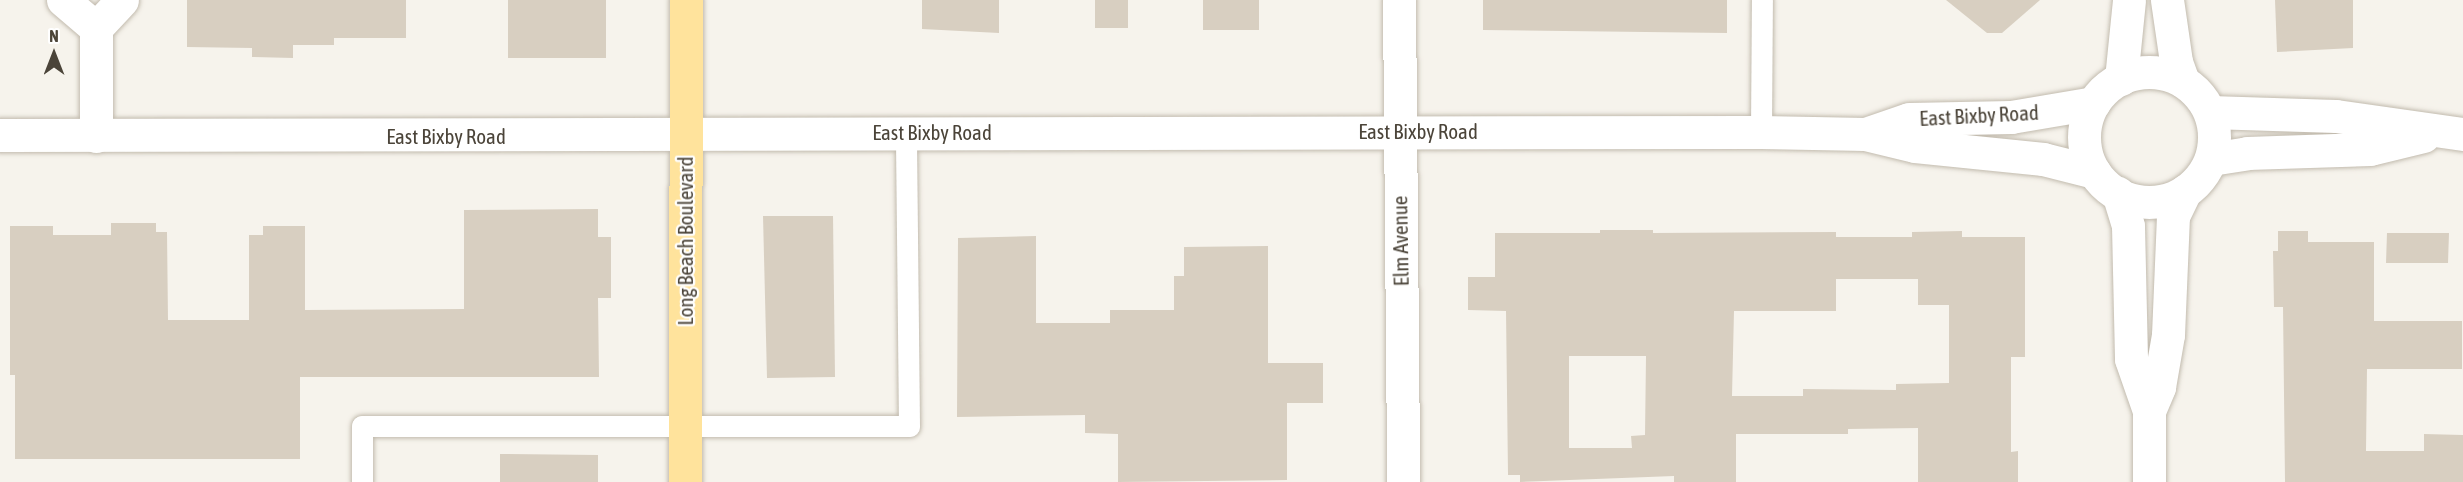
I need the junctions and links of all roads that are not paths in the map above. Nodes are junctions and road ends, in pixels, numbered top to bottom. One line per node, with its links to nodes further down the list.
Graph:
1 (63, 0): 8 (street)
2 (122, 0): 8 (street)
3 (686, 0): 16 (main road, Long Beach Boulevard)
4 (1399, 0): 13 (street, Elm Avenue)
5 (1762, 0): 15 (lane)
6 (2129, 0): 9 (street)
7 (2167, 0): 10 (street)
8 (96, 28): 20 (street)
9 (2121, 79): 10 (street); 11 (street)
10 (2183, 81): 12 (street)
11 (2094, 103): 18 (street, East Bixby Road); 22 (street)
12 (2210, 112): 17 (street); 21 (street)
13 (1398, 131): 14 (street, East Bixby Road); 15 (street, East Bixby Road); 29 (street, Elm Avenue)
14 (906, 132): 16 (street, East Bixby Road); 26 (lane)
15 (1761, 132): 18 (street, East Bixby Road)
16 (684, 133): 20 (street, East Bixby Road); 26 (main road, Long Beach Boulevard)
17 (2450, 133): 21 (street)
18 (1865, 134): 22 (street, East Bixby Road)
19 (0, 135): 20 (street, East Bixby Road)
20 (96, 136)
21 (2211, 159): 23 (street)
22 (2094, 172): 24 (street)
23 (2185, 191): 24 (street); 25 (street)
24 (2118, 193): 25 (street)
25 (2149, 411): 30 (street)
26 (686, 428): 27 (lane); 28 (main road, Long Beach Boulevard)
27 (362, 482)
28 (685, 482)
29 (1403, 482)
30 (2149, 482)

